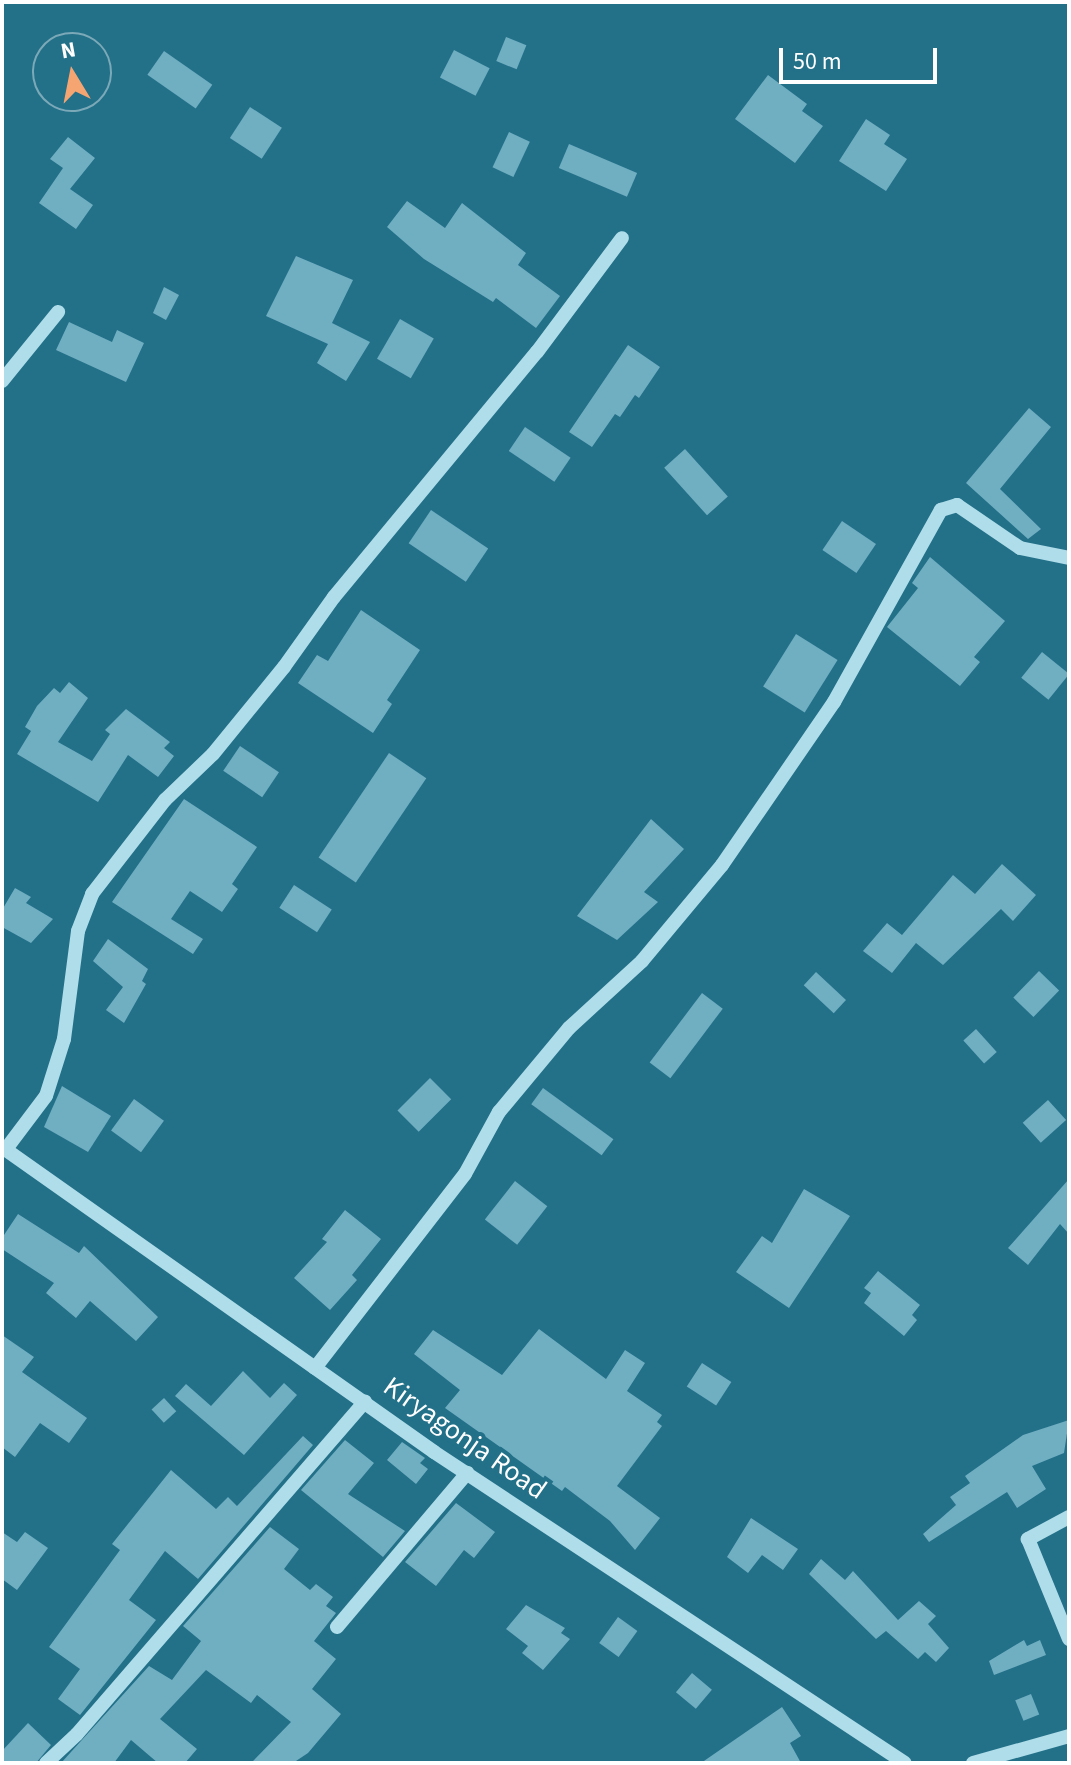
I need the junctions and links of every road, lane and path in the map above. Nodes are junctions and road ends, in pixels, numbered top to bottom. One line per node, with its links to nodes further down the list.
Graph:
1 (622, 238): 5 (street)
2 (58, 312): 3 (street)
3 (2, 381)
4 (1069, 558): 6 (street)
5 (4, 1148): 6 (street, Kiryagonja Road)
6 (315, 1368): 7 (street, Kiryagonja Road)
7 (365, 1401): 8 (street, Kiryagonja Road); 13 (street)
8 (467, 1473): 10 (street); 14 (street, Kiryagonja Road)
9 (1069, 1517): 11 (street)
10 (337, 1627)
11 (1069, 1639)
12 (1069, 1736): 15 (street)
13 (46, 1763)
14 (905, 1763)
15 (973, 1763)

